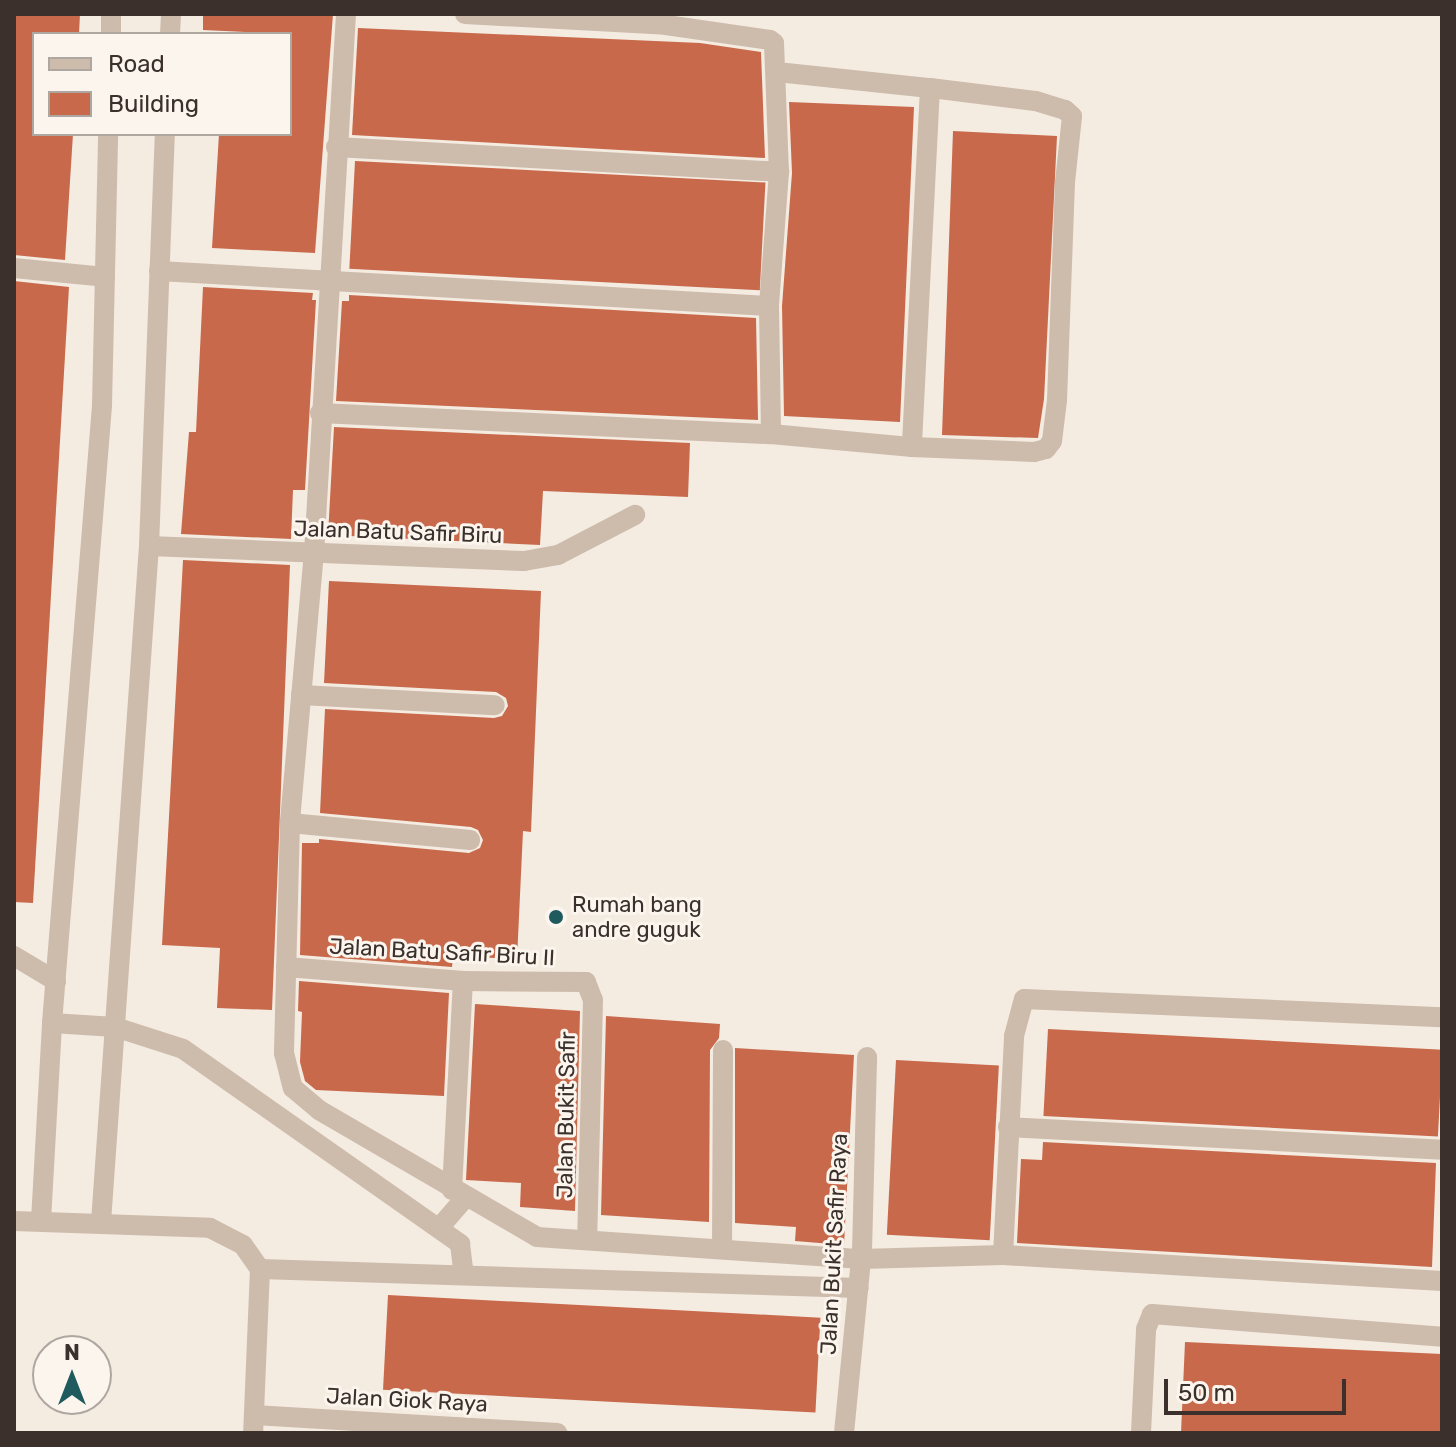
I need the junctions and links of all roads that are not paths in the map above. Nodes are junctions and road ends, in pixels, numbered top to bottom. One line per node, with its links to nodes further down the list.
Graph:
1 (346, 14): 7 (street)
2 (465, 14): 3 (street)
3 (777, 72): 4 (street); 8 (street)
4 (930, 88): 16 (street); 16 (street)
5 (108, 136): 11 (street)
6 (165, 136): 10 (street)
7 (336, 147): 8 (street); 12 (street)
8 (779, 172): 13 (street)
9 (14, 268): 11 (street)
10 (159, 271): 12 (street); 18 (street)
11 (105, 277): 27 (street)
12 (330, 279): 13 (street); 14 (street)
13 (769, 306): 15 (street)
14 (320, 413): 15 (street); 19 (street)
15 (771, 434): 16 (street)
16 (912, 447)
17 (635, 515): 19 (street, Jalan Batu Safir Biru)
18 (149, 546): 19 (street, Jalan Batu Safir Biru); 31 (street)
19 (314, 552): 20 (street)
20 (301, 695): 21 (street); 22 (street)
21 (495, 705)
22 (290, 823): 23 (street); 25 (street)
23 (470, 840)
24 (14, 956): 27 (street)
25 (286, 967): 26 (street, Jalan Batu Safir Biru II); 36 (street)
26 (463, 981): 28 (street, Jalan Batu Safir Biru II); 36 (street)
27 (55, 986): 30 (street)
28 (592, 990): 41 (street, Jalan Bukit Safir)
29 (1442, 1017): 34 (street)
30 (59, 1019): 31 (street); 38 (street)
31 (109, 1026): 39 (street); 40 (street)
32 (723, 1050): 42 (street)
33 (867, 1057): 45 (street, Jalan Bukit Safir Raya)
34 (1008, 1127): 35 (street); 43 (street)
35 (1442, 1150)
36 (460, 1196): 40 (street); 41 (street)
37 (14, 1221): 38 (street)
38 (41, 1221): 39 (street)
39 (101, 1222): 44 (street)
40 (441, 1225): 46 (street)
41 (587, 1240): 42 (street)
42 (722, 1249): 45 (street)
43 (1003, 1255): 45 (street); 47 (street)
44 (260, 1269): 46 (street); 49 (street)
45 (860, 1274): 46 (street); 52 (street, Jalan Bukit Safir Raya)
46 (464, 1275)
47 (1442, 1281)
48 (1442, 1337): 53 (street)
49 (253, 1424): 50 (street, Jalan Giok Raya)
50 (367, 1427): 51 (street, Jalan Giok Raya)
51 (557, 1433)
52 (844, 1433)
53 (1141, 1433)

